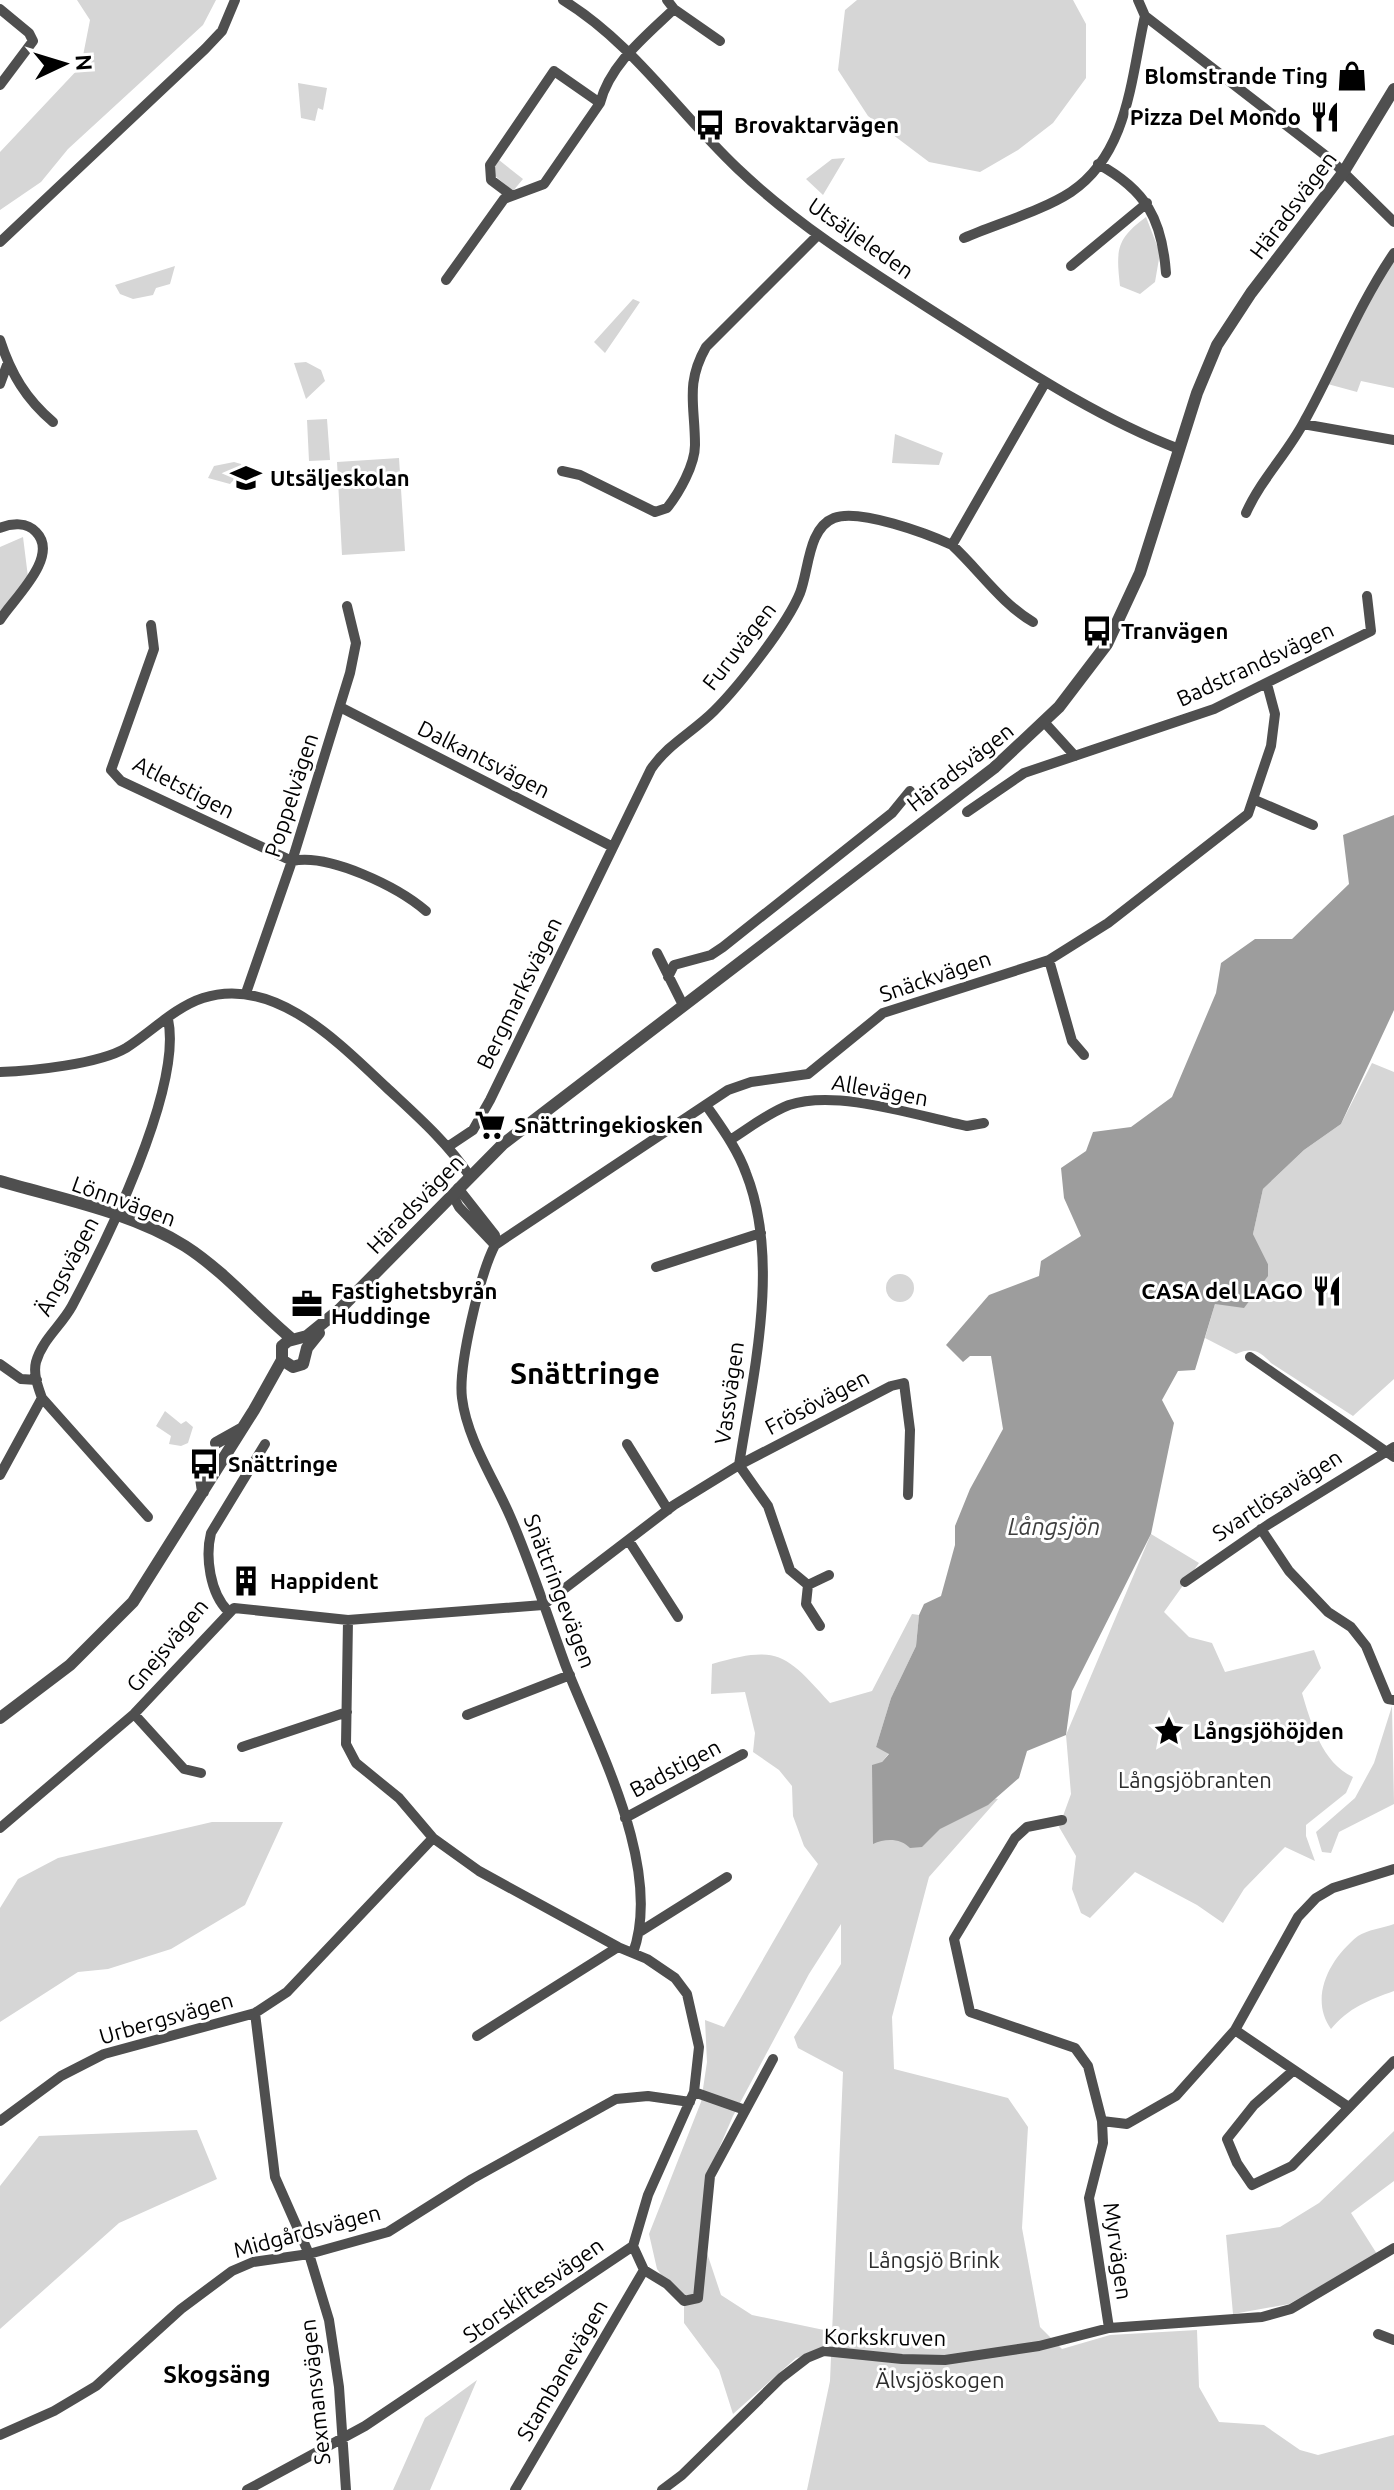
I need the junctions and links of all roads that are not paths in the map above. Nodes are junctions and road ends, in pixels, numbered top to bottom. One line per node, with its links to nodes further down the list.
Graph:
1 (235, 0): 19 (street)
2 (563, 0): 8 (street, Utsäljeleden)
3 (1138, 0): 6 (street)
4 (670, 4): 7 (street); 8 (street)
5 (0, 9): 9 (street)
6 (1145, 16): 12 (street); 13 (street)
7 (720, 41)
8 (630, 52): 11 (street); 17 (street, Utsäljeleden)
9 (0, 85)
10 (1394, 89): 13 (street, Häradsvägen)
11 (600, 103): 14 (street); 14 (street)
12 (1098, 164): 15 (street); 18 (street)
13 (1343, 173): 16 (street); 31 (street, Häradsvägen)
14 (511, 195): 23 (street)
15 (1147, 203): 21 (street); 22 (street)
16 (1394, 222)
17 (818, 235): 26 (street, Utsäljeleden); 32 (street)
18 (964, 238)
19 (0, 242)
20 (1394, 253): 29 (street)
21 (1071, 266)
22 (1166, 273)
23 (446, 280)
24 (0, 340): 25 (street)
25 (7, 365): 27 (street); 28 (street)
26 (1045, 383): 31 (street, Utsäljeleden); 35 (street)
27 (0, 384)
28 (53, 422)
29 (1303, 424): 30 (street); 33 (street)
30 (1394, 440)
31 (1179, 449): 43 (street, Häradsvägen)
32 (562, 471)
33 (1246, 513)
34 (0, 528): 38 (street)
35 (952, 545): 39 (street, Furuvägen); 49 (street, Furuvägen)
36 (1367, 596): 41 (street, Badstrandsvägen)
37 (347, 606): 42 (street, Poppelvägen)
38 (0, 620)
39 (1033, 622)
40 (151, 625): 50 (street, Atletstigen)
41 (1267, 684): 44 (street, Badstrandsvägen); 46 (street, Snäckvägen)
42 (340, 707): 49 (street, Dalkantsvägen); 50 (street, Poppelvägen)
43 (1045, 723): 44 (street); 56 (street, Häradsvägen)
44 (1075, 756): 47 (street, Badstrandsvägen)
45 (910, 791): 54 (street, Häradsvägen)
46 (1255, 800): 48 (street); 53 (street, Snäckvägen)
47 (967, 812)
48 (1313, 825)
49 (611, 846): 63 (street, Bergmarksvägen)
50 (292, 861): 51 (street); 55 (street, Poppelvägen)
51 (426, 911)
52 (657, 953): 54 (street)
53 (1049, 960): 58 (street); 60 (street, Snäckvägen)
54 (668, 977): 56 (street)
55 (246, 993): 57 (street); 63 (street)
56 (683, 1005): 64 (street, Häradsvägen)
57 (168, 1019): 59 (street); 67 (street, Ängsvägen)
58 (1084, 1055)
59 (0, 1072)
60 (706, 1105): 62 (street, Vassvägen); 69 (street, Snäckvägen)
61 (984, 1123): 62 (street, Allevägen)
62 (730, 1140): 68 (street, Vassvägen)
63 (449, 1146): 64 (street)
64 (469, 1175): 66 (street, Häradsvägen)
65 (0, 1181): 67 (street, Lönnvägen)
66 (455, 1191): 69 (street); 71 (street, Häradsvägen)
67 (117, 1216): 71 (street, Lönnvägen); 74 (street, Ängsvägen)
68 (761, 1233): 70 (street); 81 (street, Vassvägen)
69 (495, 1245): 93 (street, Snättringevägen)
70 (656, 1267)
71 (292, 1350): 76 (street, Häradsvägen)
72 (1250, 1357): 80 (street)
73 (0, 1364): 74 (street)
74 (37, 1380): 75 (street, Ängsvägen)
75 (42, 1398): 83 (street); 87 (street)
76 (242, 1428): 77 (street); 84 (street, Häradsvägen)
77 (216, 1443)
78 (265, 1444): 94 (street, Gnejsvägen)
79 (627, 1444): 86 (street)
80 (1391, 1451): 88 (street, Svartlösavägen)
81 (739, 1465): 85 (street, Frösövägen); 86 (street, Frösövägen); 92 (street, Vassvägen)
82 (200, 1471): 84 (street)
83 (0, 1475)
84 (203, 1492): 103 (street, Häradsvägen)
85 (908, 1495)
86 (668, 1510): 89 (street, Frösövägen)
87 (148, 1517)
88 (1261, 1529): 91 (street, Svartlösavägen); 99 (street)
89 (629, 1541): 93 (street, Frösövägen); 95 (street)
90 (829, 1575): 92 (street)
91 (1185, 1582)
92 (808, 1585): 97 (street, Vassvägen)
93 (543, 1605): 96 (street); 98 (street, Snättringevägen)
94 (228, 1611): 96 (street); 101 (street, Gnejsvägen)
95 (678, 1617)
96 (348, 1620): 100 (street)
97 (820, 1626)
98 (570, 1675): 102 (street); 107 (street, Snättringevägen)
99 (1394, 1700)
100 (347, 1712): 104 (street); 110 (street, Storskiftesvägen)
101 (134, 1714): 106 (street); 109 (street, Gnejsvägen)
102 (467, 1715)
103 (0, 1718)
104 (242, 1747)
105 (743, 1754): 107 (street, Badstigen)
106 (201, 1773)
107 (625, 1818): 113 (street, Snättringevägen)
108 (1062, 1820): 126 (street, Myrvägen)
109 (2, 1823)
110 (433, 1838): 114 (street, Storskiftesvägen); 116 (street, Urbergsvägen)
111 (1394, 1869): 117 (street)
112 (727, 1877): 113 (street)
113 (641, 1931): 115 (street, Snättringevägen)
114 (618, 1947): 115 (street, Storskiftesvägen); 118 (street)
115 (633, 1953): 122 (street, Storskiftesvägen)
116 (255, 2013): 125 (street, Urbergsvägen); 129 (street, Sexmansvägen)
117 (1235, 2030): 121 (street); 126 (street)
118 (477, 2036)
119 (773, 2059): 124 (street)
120 (1394, 2061): 123 (street)
121 (1294, 2070): 123 (street); 123 (street)
122 (692, 2097): 124 (street, Midgårdsvägen); 127 (street, Storskiftesvägen); 129 (street, Midgårdsvägen)
123 (1347, 2106)
124 (745, 2110): 130 (street)
125 (0, 2121)
126 (1102, 2121): 131 (street, Myrvägen)
127 (633, 2246): 130 (street); 135 (street, Storskiftesvägen)
128 (1394, 2248): 131 (street, Myrvägen)
129 (309, 2254): 134 (street, Midgårdsvägen); 135 (street, Sexmansvägen)
130 (644, 2270): 138 (street, Stambanevägen)
131 (1109, 2328): 139 (street, Korkskruven)
132 (1378, 2334): 133 (street)
133 (1394, 2340)
134 (0, 2435)
135 (342, 2439): 136 (street, Storskiftesvägen); 137 (street, Sexmansvägen)
136 (247, 2490)
137 (346, 2490)
138 (515, 2490)
139 (662, 2490)

